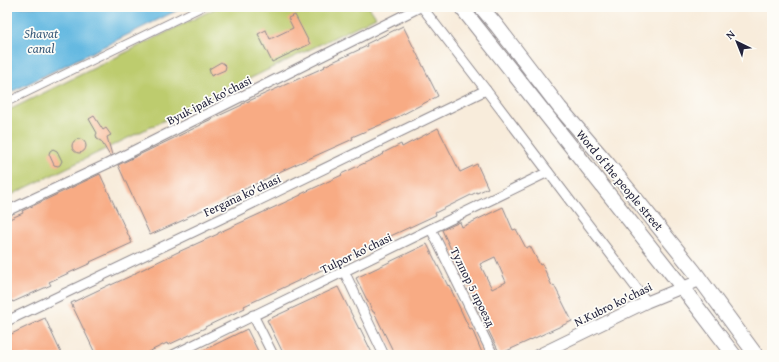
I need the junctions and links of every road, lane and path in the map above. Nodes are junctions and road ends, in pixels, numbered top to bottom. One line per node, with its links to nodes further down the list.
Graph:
1 (202, 7): 6 (street)
2 (421, 7): 5 (street); 8 (street, Byuk ipak ko'chasi)
3 (461, 7): 12 (main road, Word of the people street)
4 (481, 7): 11 (main road, Word of the people street)
5 (486, 90): 7 (street); 15 (street, Fergana ko'chasi)
6 (7, 102)
7 (548, 172): 9 (street, Tulpor ko'chasi); 13 (street)
8 (7, 211)
9 (431, 229): 10 (street, Tulpor ko'chasi); 19 (street, Тулпор 5 проезд)
10 (344, 271): 14 (street, Tulpor ko'chasi); 18 (street)
11 (701, 280): 12 (street, N.Kubro ko'chasi); 22 (main road, Word of the people street)
12 (682, 287): 13 (street, N.Kubro ko'chasi); 21 (main road, Word of the people street)
13 (647, 302): 20 (street, N.Kubro ko'chasi)
14 (253, 315): 16 (street, Tulpor ko'chasi); 17 (street)
15 (7, 321)
16 (173, 355)
17 (273, 355)
18 (384, 355)
19 (493, 355)
20 (538, 355)
21 (734, 355)
22 (756, 355)

